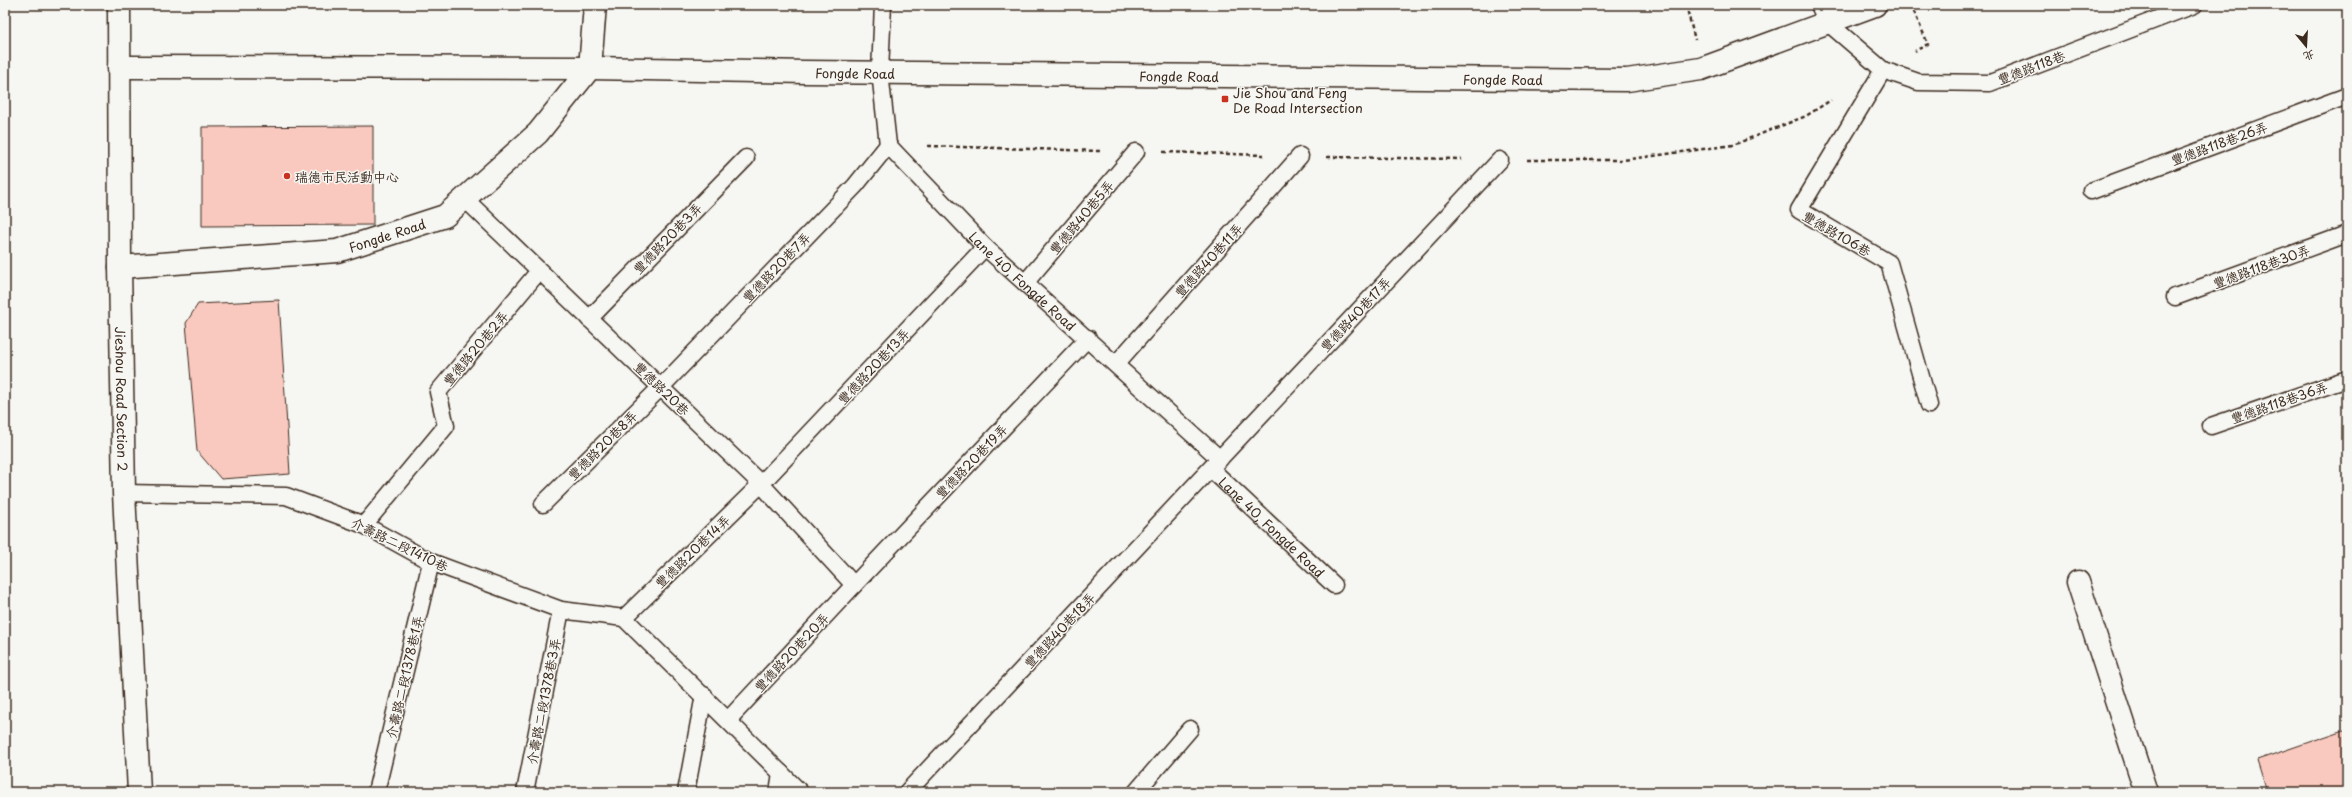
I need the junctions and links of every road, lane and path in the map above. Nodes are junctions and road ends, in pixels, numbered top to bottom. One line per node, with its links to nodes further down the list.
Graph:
1 (119, 5): 8 (main road, Jieshou Road Section 2)
2 (595, 5): 9 (main road)
3 (883, 5): 11 (lane)
4 (1875, 5): 7 (main road, Fongde Road)
5 (1911, 5): 10 (path)
6 (2194, 5): 10 (lane, 豐德路118巷)
7 (1823, 14): 10 (lane, 豐德路118巷); 11 (main road, Fongde Road)
8 (119, 67): 9 (main road, Fongde Road); 23 (main road, Jieshou Road Section 2)
9 (590, 68): 11 (main road, Fongde Road); 20 (main road, Fongde Road)
10 (1883, 70): 32 (lane, 豐德路106巷)
11 (880, 72): 14 (lane)
12 (1838, 96): 18 (path)
13 (2347, 96): 19 (lane, 豐德路118巷26弄)
14 (888, 145): 15 (path); 22 (lane, Lane 40, Fongde Road); 31 (lane, 豐德路20巷7弄)
15 (1136, 152): 16 (path); 25 (lane, 豐德路40巷5弄)
16 (1300, 156): 18 (path); 29 (lane, 豐德路40巷11弄)
17 (746, 158): 27 (lane, 豐德路20巷3弄)
18 (1500, 160): 34 (lane, 豐德路40巷17弄)
19 (2090, 191)
20 (464, 198): 23 (main road, Fongde Road); 24 (lane, 豐德路20巷)
21 (2347, 234): 26 (lane, 豐德路118巷30弄)
22 (985, 247): 25 (lane, Lane 40, Fongde Road); 35 (lane, 豐德路20巷13弄)
23 (120, 267): 36 (main road, Jieshou Road Section 2)
24 (540, 271): 27 (lane, 豐德路20巷); 38 (lane, 豐德路20巷2弄)
25 (1025, 283): 28 (lane, Lane 40, Fongde Road)
26 (2175, 297)
27 (589, 319): 31 (lane, 豐德路20巷)
28 (1088, 338): 29 (lane, Lane 40, Fongde Road); 41 (lane, 豐德路20巷19弄)
29 (1116, 364): 34 (lane, Lane 40, Fongde Road)
30 (2347, 379): 33 (lane, 豐德路118巷36弄)
31 (662, 386): 35 (lane, 豐德路20巷); 37 (lane, 豐德路20巷8弄)
32 (1930, 405)
33 (2211, 426)
34 (1215, 464): 42 (lane, Lane 40, Fongde Road); 55 (lane, 豐德路40巷18弄)
35 (761, 484): 41 (lane, 豐德路20巷); 44 (lane, 豐德路20巷14弄)
36 (124, 493): 38 (lane, 介壽路二段1410巷); 49 (main road, Jieshou Road Section 2)
37 (543, 504)
38 (364, 524): 39 (lane, 介壽路二段1410巷)
39 (431, 562): 43 (lane, 介壽路二段1410巷); 50 (lane, 介壽路二段1378巷1弄)
40 (2078, 582): 57 (main road)
41 (854, 584): 46 (lane, 豐德路20巷20弄)
42 (1334, 585)
43 (561, 610): 44 (lane, 介壽路二段1410巷); 51 (lane, 介壽路二段1378巷3弄)
44 (624, 618): 45 (lane)
45 (704, 695): 46 (lane); 52 (lane)
46 (728, 720): 48 (lane)
47 (1190, 729): 56 (lane)
48 (781, 773): 53 (lane); 54 (lane)
49 (139, 792)
50 (376, 792)
51 (525, 792)
52 (686, 792)
53 (778, 792)
54 (800, 792)
55 (907, 792)
56 (1136, 792)
57 (2146, 792)

